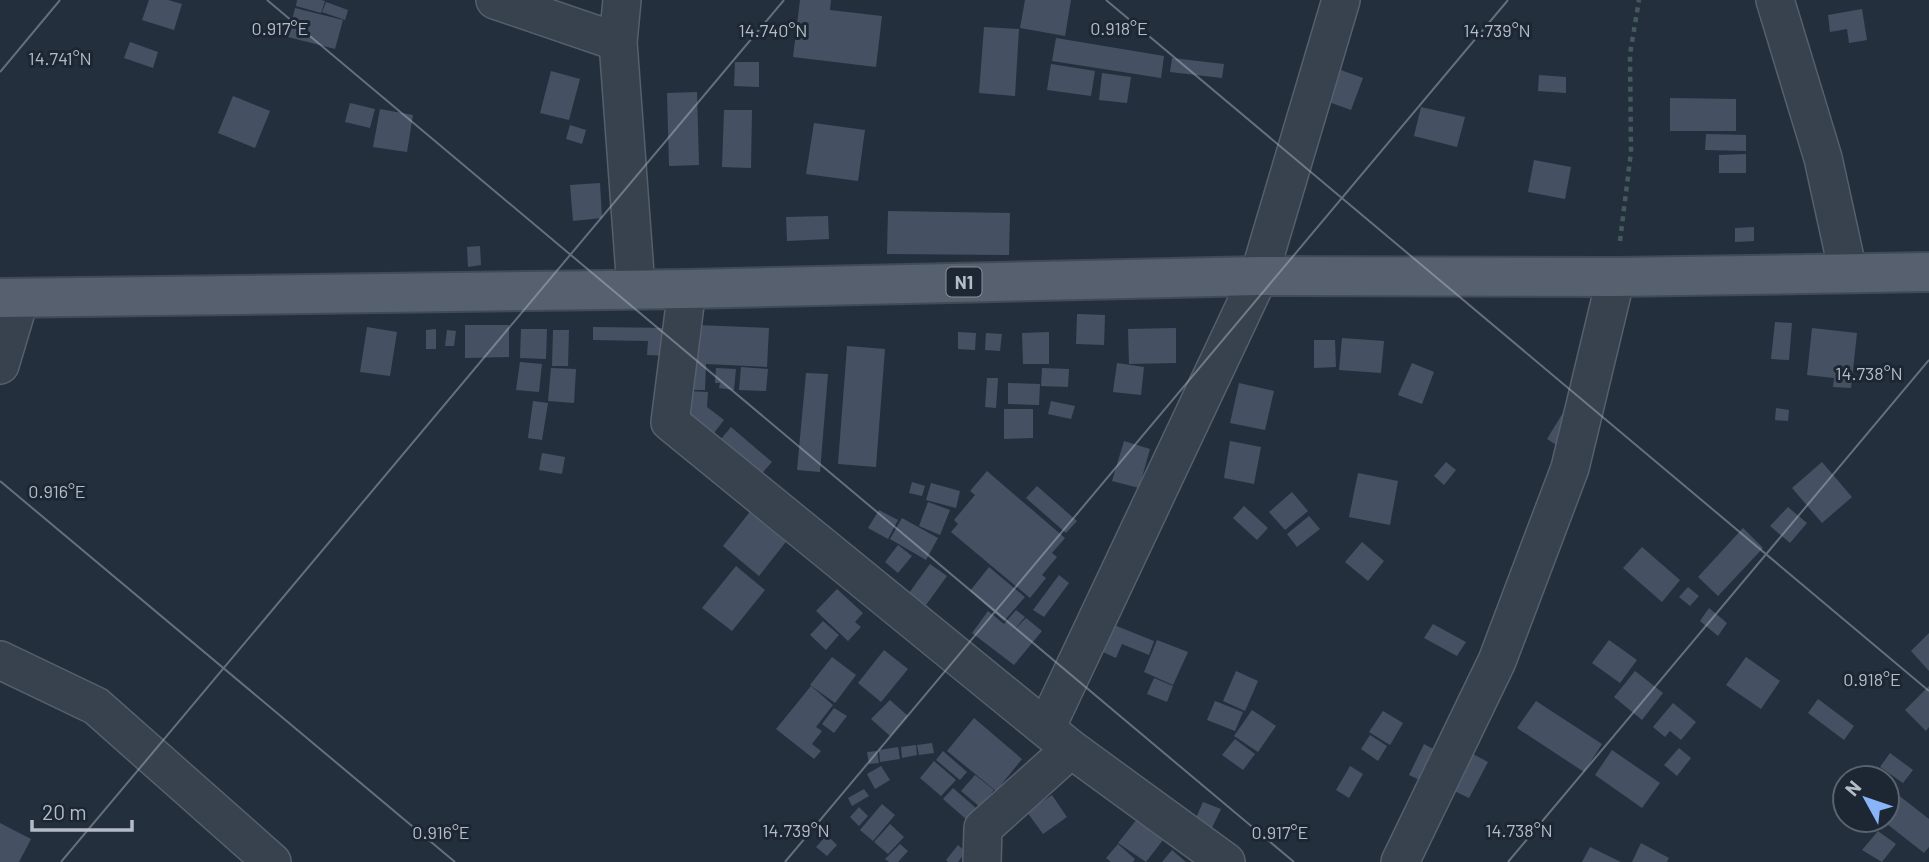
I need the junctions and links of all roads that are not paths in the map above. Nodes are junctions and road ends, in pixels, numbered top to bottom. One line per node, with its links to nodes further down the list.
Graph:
1 (495, 0): 5 (street)
2 (622, 0): 5 (street)
3 (1341, 0): 8 (street)
4 (1775, 0): 6 (street)
5 (618, 42): 10 (street)
6 (1848, 272): 7 (main road, N1); 9 (main road, N1)
7 (1929, 272)
8 (1259, 276): 9 (main road, N1); 11 (main road, N1); 15 (street)
9 (1616, 277): 19 (street)
10 (636, 288): 11 (main road, N1); 12 (main road, N1)
11 (687, 289): 15 (street)
12 (10, 298): 13 (street)
13 (0, 365)
14 (0, 660): 16 (street)
15 (1059, 738): 17 (street); 18 (street)
16 (272, 862)
17 (982, 862)
18 (1226, 862)
19 (1400, 862)

